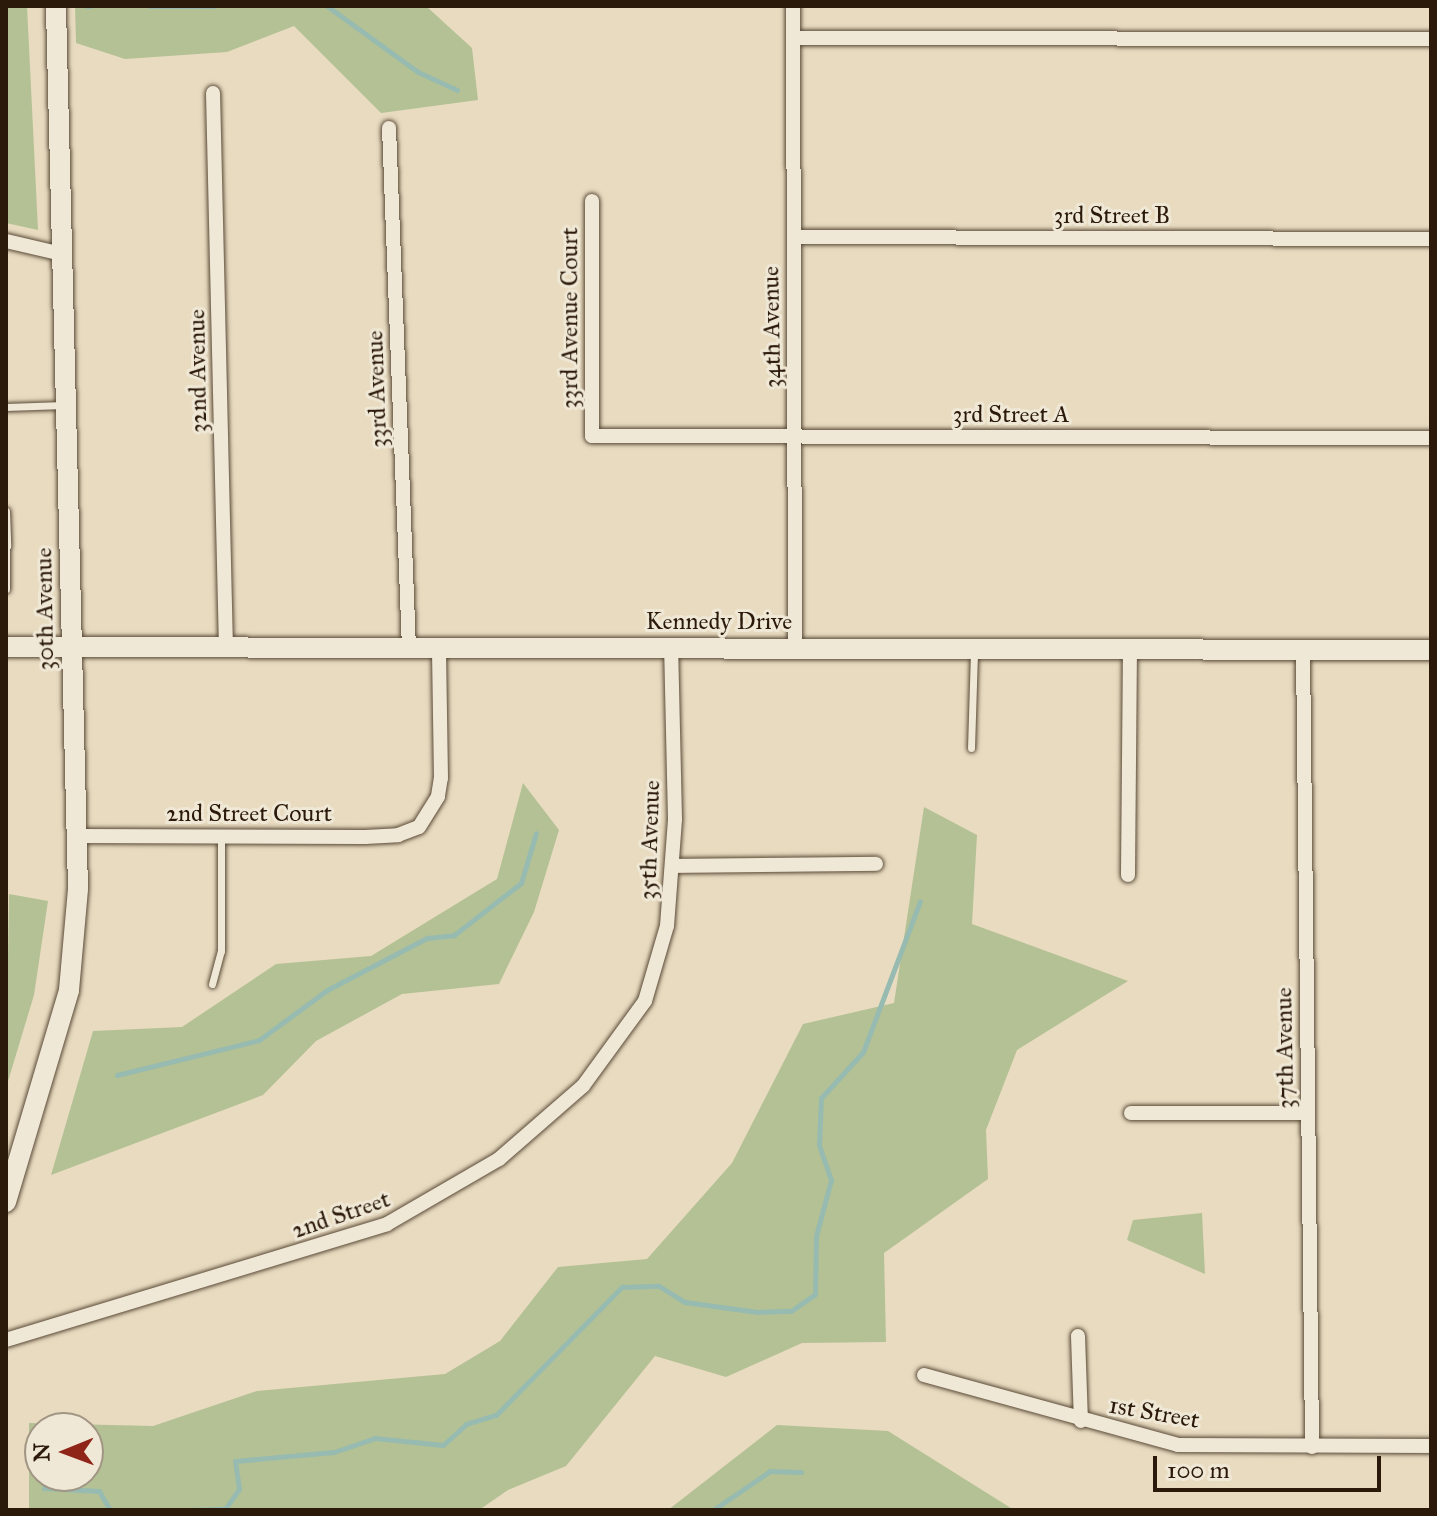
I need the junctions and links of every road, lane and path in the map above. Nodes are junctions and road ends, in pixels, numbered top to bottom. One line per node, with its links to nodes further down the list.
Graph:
1 (56, 6): 11 (street, 30th Avenue)
2 (793, 6): 3 (street, 34th Avenue)
3 (793, 38): 4 (street); 8 (street, 34th Avenue)
4 (1431, 39)
5 (213, 93): 22 (street, 32nd Avenue)
6 (389, 128): 23 (street, 33rd Avenue)
7 (592, 201): 14 (street, 33rd Avenue Court)
8 (794, 237): 9 (street, 3rd Street B); 15 (street, 34th Avenue)
9 (1431, 239)
10 (6, 241): 11 (street)
11 (62, 254): 12 (street, 30th Avenue)
12 (66, 405): 13 (lane); 21 (street, 30th Avenue)
13 (6, 407)
14 (592, 436): 15 (street, 3rd Street A)
15 (795, 437): 16 (street, 3rd Street A); 25 (street, 34th Avenue)
16 (1431, 438)
17 (6, 511): 18 (lane)
18 (6, 546): 19 (lane)
19 (6, 589)
20 (6, 647): 21 (street, Kennedy Drive)
21 (72, 647): 22 (street, Kennedy Drive); 32 (street, 30th Avenue)
22 (226, 648): 23 (street, Kennedy Drive)
23 (409, 648): 27 (street, Kennedy Drive)
24 (671, 648): 25 (street, Kennedy Drive); 27 (street, Kennedy Drive); 35 (street, 35th Avenue)
25 (795, 648): 26 (street, Kennedy Drive)
26 (974, 648): 29 (street, Kennedy Drive); 31 (lane)
27 (439, 649): 33 (street, 2nd Street Court)
28 (1303, 649): 29 (street, Kennedy Drive); 30 (street, Kennedy Drive); 40 (street, 37th Avenue)
29 (1130, 650): 36 (street)
30 (1431, 650)
31 (971, 748)
32 (77, 836): 33 (street, 2nd Street Court); 41 (street, 30th Avenue)
33 (221, 837): 37 (lane)
34 (876, 864): 35 (street)
35 (673, 866): 38 (street, 35th Avenue)
36 (1128, 875)
37 (212, 984)
38 (631, 1028): 43 (street, 2nd Street)
39 (1131, 1113): 40 (street)
40 (1308, 1113): 47 (street, 37th Avenue)
41 (6, 1202)
42 (1078, 1336): 45 (street)
43 (6, 1340)
44 (924, 1375): 45 (street, 1st Street)
45 (1081, 1421): 47 (street, 1st Street)
46 (1431, 1446): 47 (street, 1st Street)
47 (1312, 1447)

